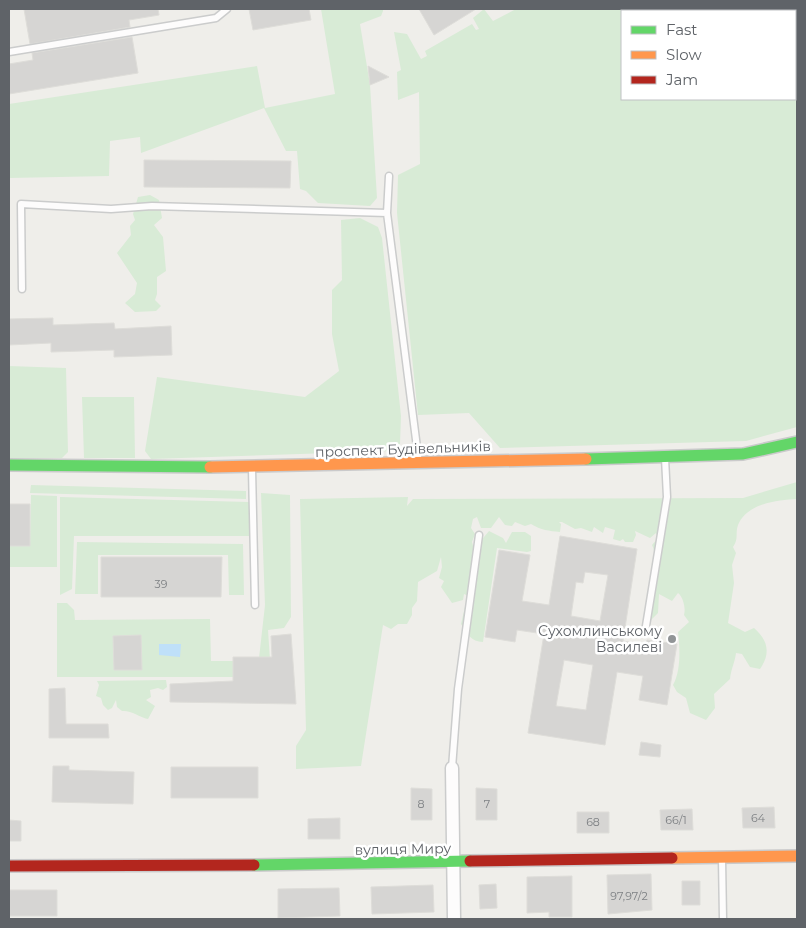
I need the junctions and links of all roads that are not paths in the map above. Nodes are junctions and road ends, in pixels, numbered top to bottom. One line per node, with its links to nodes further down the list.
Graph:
1 (227, 9): 2 (lane)
2 (9, 52)
3 (390, 176): 4 (lane)
4 (388, 213): 5 (lane); 8 (lane)
5 (22, 289)
6 (797, 442): 7 (street, проспект Будівельників)
7 (664, 456): 8 (street, проспект Будівельників); 13 (lane)
8 (419, 464): 10 (street, проспект Будівельників)
9 (9, 466): 10 (street, проспект Будівельників)
10 (252, 468): 12 (lane)
11 (479, 534): 14 (lane)
12 (254, 605)
13 (645, 632)
14 (452, 768): 17 (street)
15 (797, 856): 16 (street, вулиця Миру)
16 (722, 857): 17 (street, вулиця Миру); 20 (lane)
17 (453, 863): 18 (street, вулиця Миру); 19 (street)
18 (9, 866)
19 (454, 919)
20 (722, 919)

